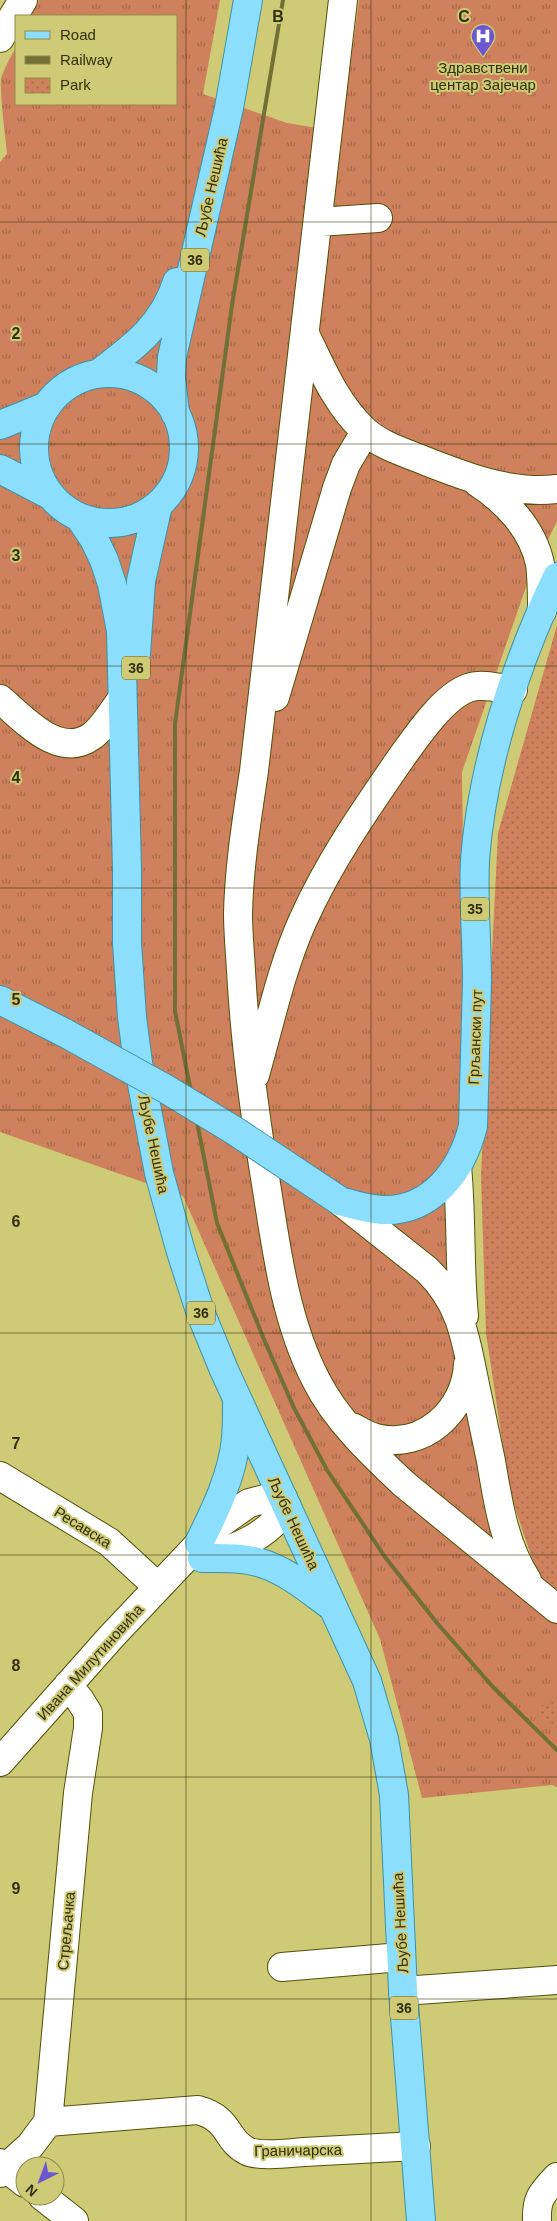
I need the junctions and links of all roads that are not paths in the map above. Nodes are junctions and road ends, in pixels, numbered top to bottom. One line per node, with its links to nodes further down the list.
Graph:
1 (23, 0): 4 (street)
2 (248, 0): 5 (main road, Љубе Нешића / 36)
3 (343, 0): 7 (street)
4 (0, 38)
5 (229, 108): 9 (main road, Љубе Нешића); 11 (main road, Љубе Нешића / 36)
6 (378, 218): 7 (street)
7 (318, 222): 8 (street)
8 (305, 334): 13 (street); 25 (street)
9 (98, 374): 10 (main road, 36); 11 (main road, 36)
10 (46, 406): 12 (main road); 17 (main road, 36)
11 (175, 412): 18 (main road, 36)
12 (0, 424)
13 (365, 432): 15 (street); 25 (street)
14 (0, 469): 17 (main road)
15 (471, 479): 16 (street); 21 (street)
16 (557, 489)
17 (50, 495): 19 (main road, 36)
18 (158, 505): 19 (main road, 36); 26 (main road, 36)
19 (80, 518): 24 (main road, 36)
20 (557, 577): 21 (main road, Грљански пут / 35)
21 (542, 611): 22 (main road, Грљански пут / 35)
22 (513, 690): 28 (street); 29 (main road, Грљански пут / 35)
23 (0, 699): 24 (street)
24 (122, 700): 26 (main road, 36)
25 (254, 771): 28 (street)
26 (126, 833): 32 (main road, Љубе Нешића / 36)
27 (0, 1000): 30 (main road, Грљански пут / 35, bridge)
28 (252, 1088): 33 (street)
29 (457, 1167): 30 (main road, Грљански пут / 35); 31 (street)
30 (340, 1201): 31 (street)
31 (467, 1345): 33 (street); 38 (street)
32 (237, 1396): 35 (main road, Љубе Нешића / 36); 36 (main road)
33 (346, 1424): 38 (street)
34 (0, 1476): 37 (street, Ресавска)
35 (285, 1502): 36 (street, Ивана Милутиновића); 39 (main road, Љубе Нешића / 36)
36 (195, 1555): 37 (street, Ивана Милутиновића); 39 (main road)
37 (158, 1587): 41 (street, Ивана Милутиновића)
38 (535, 1592): 40 (street)
39 (334, 1608): 43 (main road, Љубе Нешића / 36)
40 (557, 1609)
41 (68, 1685): 42 (street, Ивана Милутиновића); 47 (street, Стрељачка)
42 (0, 1762)
43 (402, 1957): 44 (street); 46 (main road, Љубе Нешића / 36)
44 (282, 1967)
45 (557, 1980): 46 (street)
46 (403, 1991): 48 (main road, Љубе Нешића / 36)
47 (48, 2122): 48 (street, Граничарска); 49 (street)
48 (416, 2146): 53 (main road, Љубе Нешића / 36)
49 (8, 2172)
50 (557, 2177): 54 (street)
51 (55, 2206): 52 (street)
52 (74, 2221)
53 (421, 2221)
54 (537, 2221)

